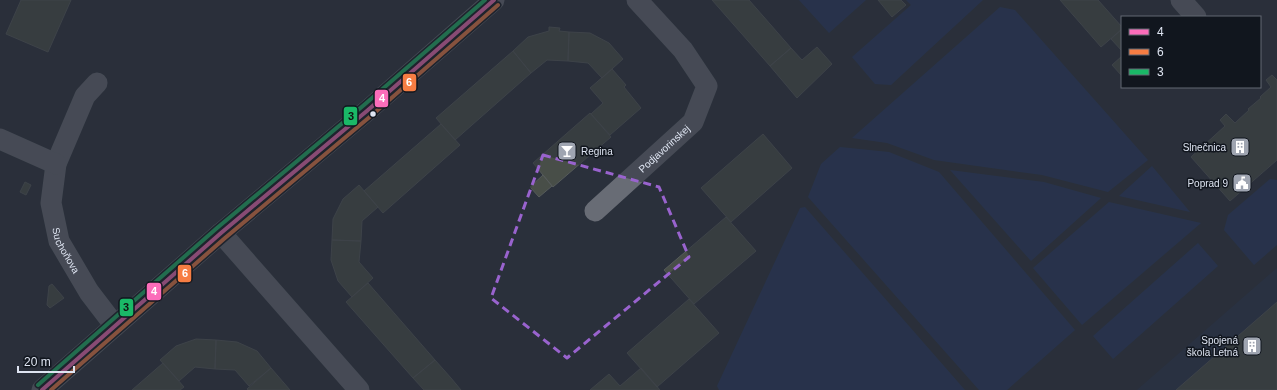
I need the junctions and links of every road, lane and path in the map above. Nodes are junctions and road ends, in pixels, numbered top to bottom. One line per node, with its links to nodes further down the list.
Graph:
1 (494, 0): 9 (street)
2 (637, 0): 8 (street, Podjavorinskej)
3 (1181, 0): 4 (street)
4 (1195, 16)
5 (97, 83): 7 (street, Suchoňova)
6 (0, 139): 7 (street)
7 (56, 164): 10 (street, Suchoňova)
8 (595, 211)
9 (221, 232): 10 (street); 12 (street)
10 (115, 326): 11 (street)
11 (42, 390)
12 (359, 390)

